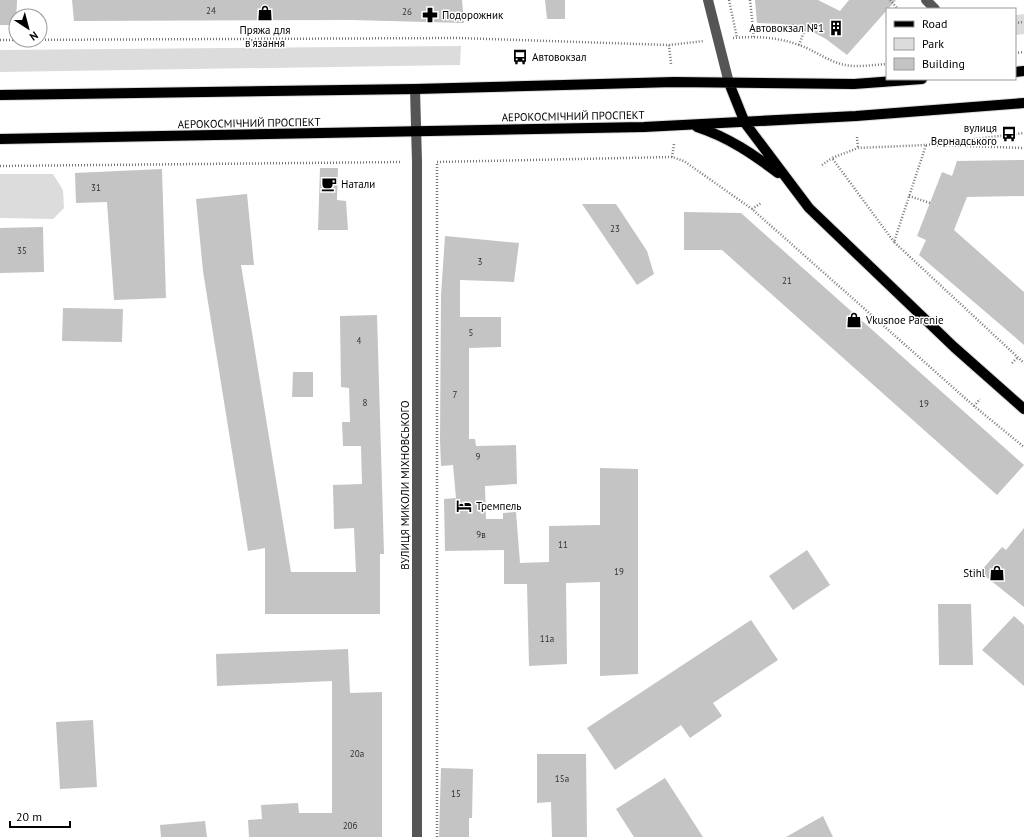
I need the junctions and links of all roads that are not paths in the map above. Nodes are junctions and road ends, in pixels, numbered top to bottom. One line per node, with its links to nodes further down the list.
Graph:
1 (708, 0): 5 (street)
2 (926, 0): 3 (street)
3 (934, 8)
4 (908, 80): 5 (main road)
5 (729, 83): 6 (main road); 9 (main road)
6 (415, 89): 7 (main road); 11 (street, ВУЛИЦЯ МИКОЛИ МІХНОВСЬКОГО)
7 (0, 95)
8 (1024, 102): 9 (main road)
9 (745, 123): 10 (main road, АЕРОКОСМІЧНИЙ ПРОСПЕКТ); 13 (main road)
10 (689, 125): 11 (main road, АЕРОКОСМІЧНИЙ ПРОСПЕКТ); 13 (main road)
11 (416, 132): 12 (main road, АЕРОКОСМІЧНИЙ ПРОСПЕКТ); 15 (street, ВУЛИЦЯ МИКОЛИ МІХНОВСЬКОГО)
12 (0, 139)
13 (787, 179): 14 (main road)
14 (1024, 409)
15 (417, 837)

